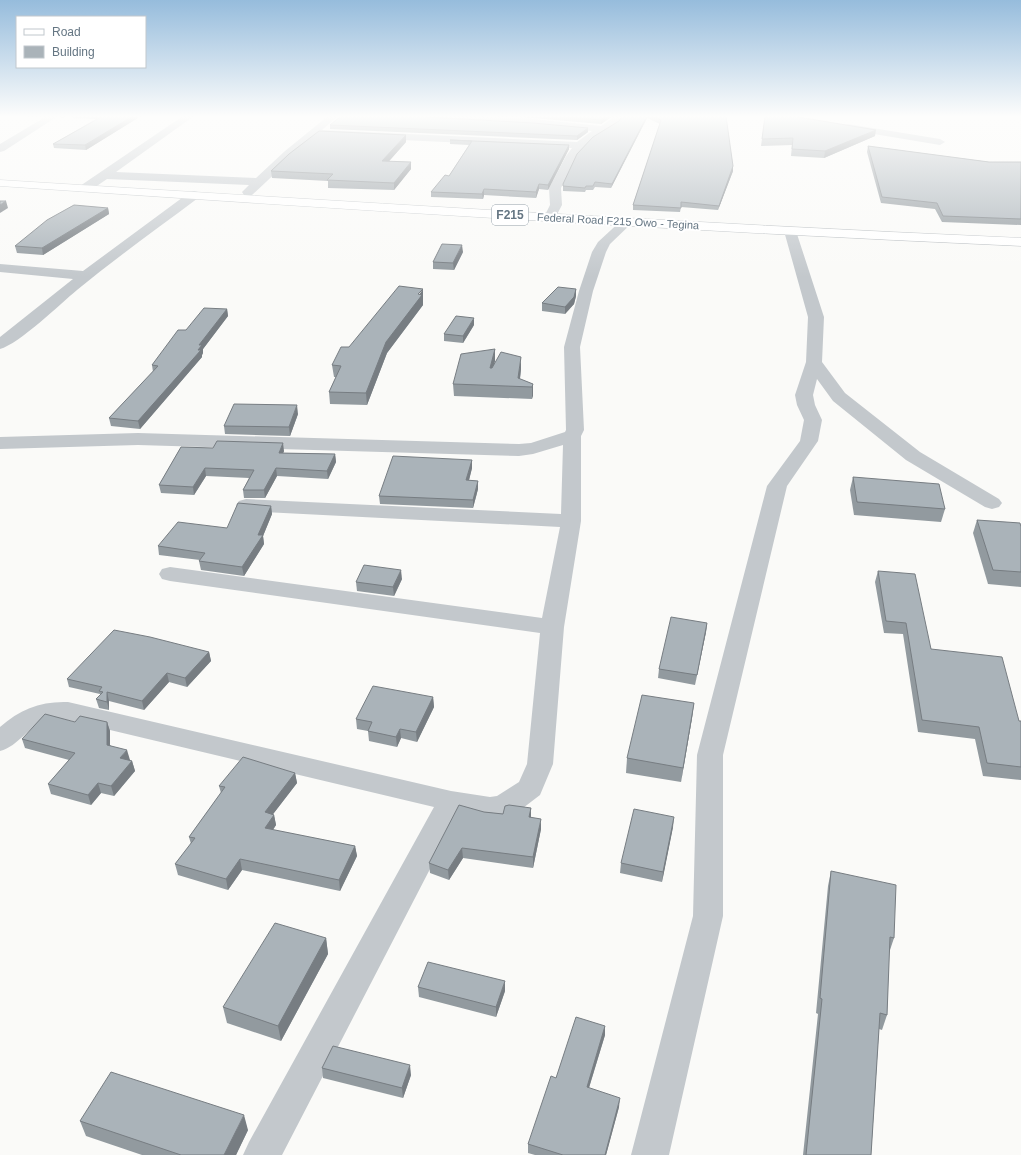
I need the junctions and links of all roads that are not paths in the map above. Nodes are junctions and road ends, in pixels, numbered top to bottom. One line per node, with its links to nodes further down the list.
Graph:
1 (111, 170): 4 (street)
2 (271, 170): 5 (street)
3 (564, 170): 10 (street)
4 (104, 175): 5 (street); 7 (street)
5 (258, 182): 9 (street)
6 (0, 183): 7 (main road, Federal Road F215 Owo - Tegina / F215)
7 (84, 189): 8 (main road, Federal Road F215 Owo - Tegina / F215)
8 (194, 195): 9 (main road, Federal Road F215 Owo - Tegina / F215); 15 (street)
9 (241, 198): 10 (main road, Federal Road F215 Owo - Tegina / F215)
10 (550, 217): 11 (main road, Federal Road F215 Owo - Tegina / F215)
11 (628, 222): 12 (main road, Federal Road F215 Owo - Tegina / F215); 20 (street)
12 (790, 231): 13 (main road, Federal Road F215 Owo - Tegina / F215); 19 (street)
13 (1021, 242)
14 (0, 268): 15 (street)
15 (87, 276): 17 (street)
16 (0, 330): 17 (street)
17 (20, 330): 18 (street)
18 (0, 344)
19 (814, 362): 22 (street); 30 (street)
20 (572, 436): 21 (street); 24 (street)
21 (0, 444)
22 (992, 503)
23 (246, 505): 24 (street)
24 (571, 521): 26 (street)
25 (170, 574): 26 (street)
26 (552, 627): 28 (street)
27 (0, 742): 28 (street)
28 (451, 801): 29 (street)
29 (262, 1155)
30 (650, 1155)

